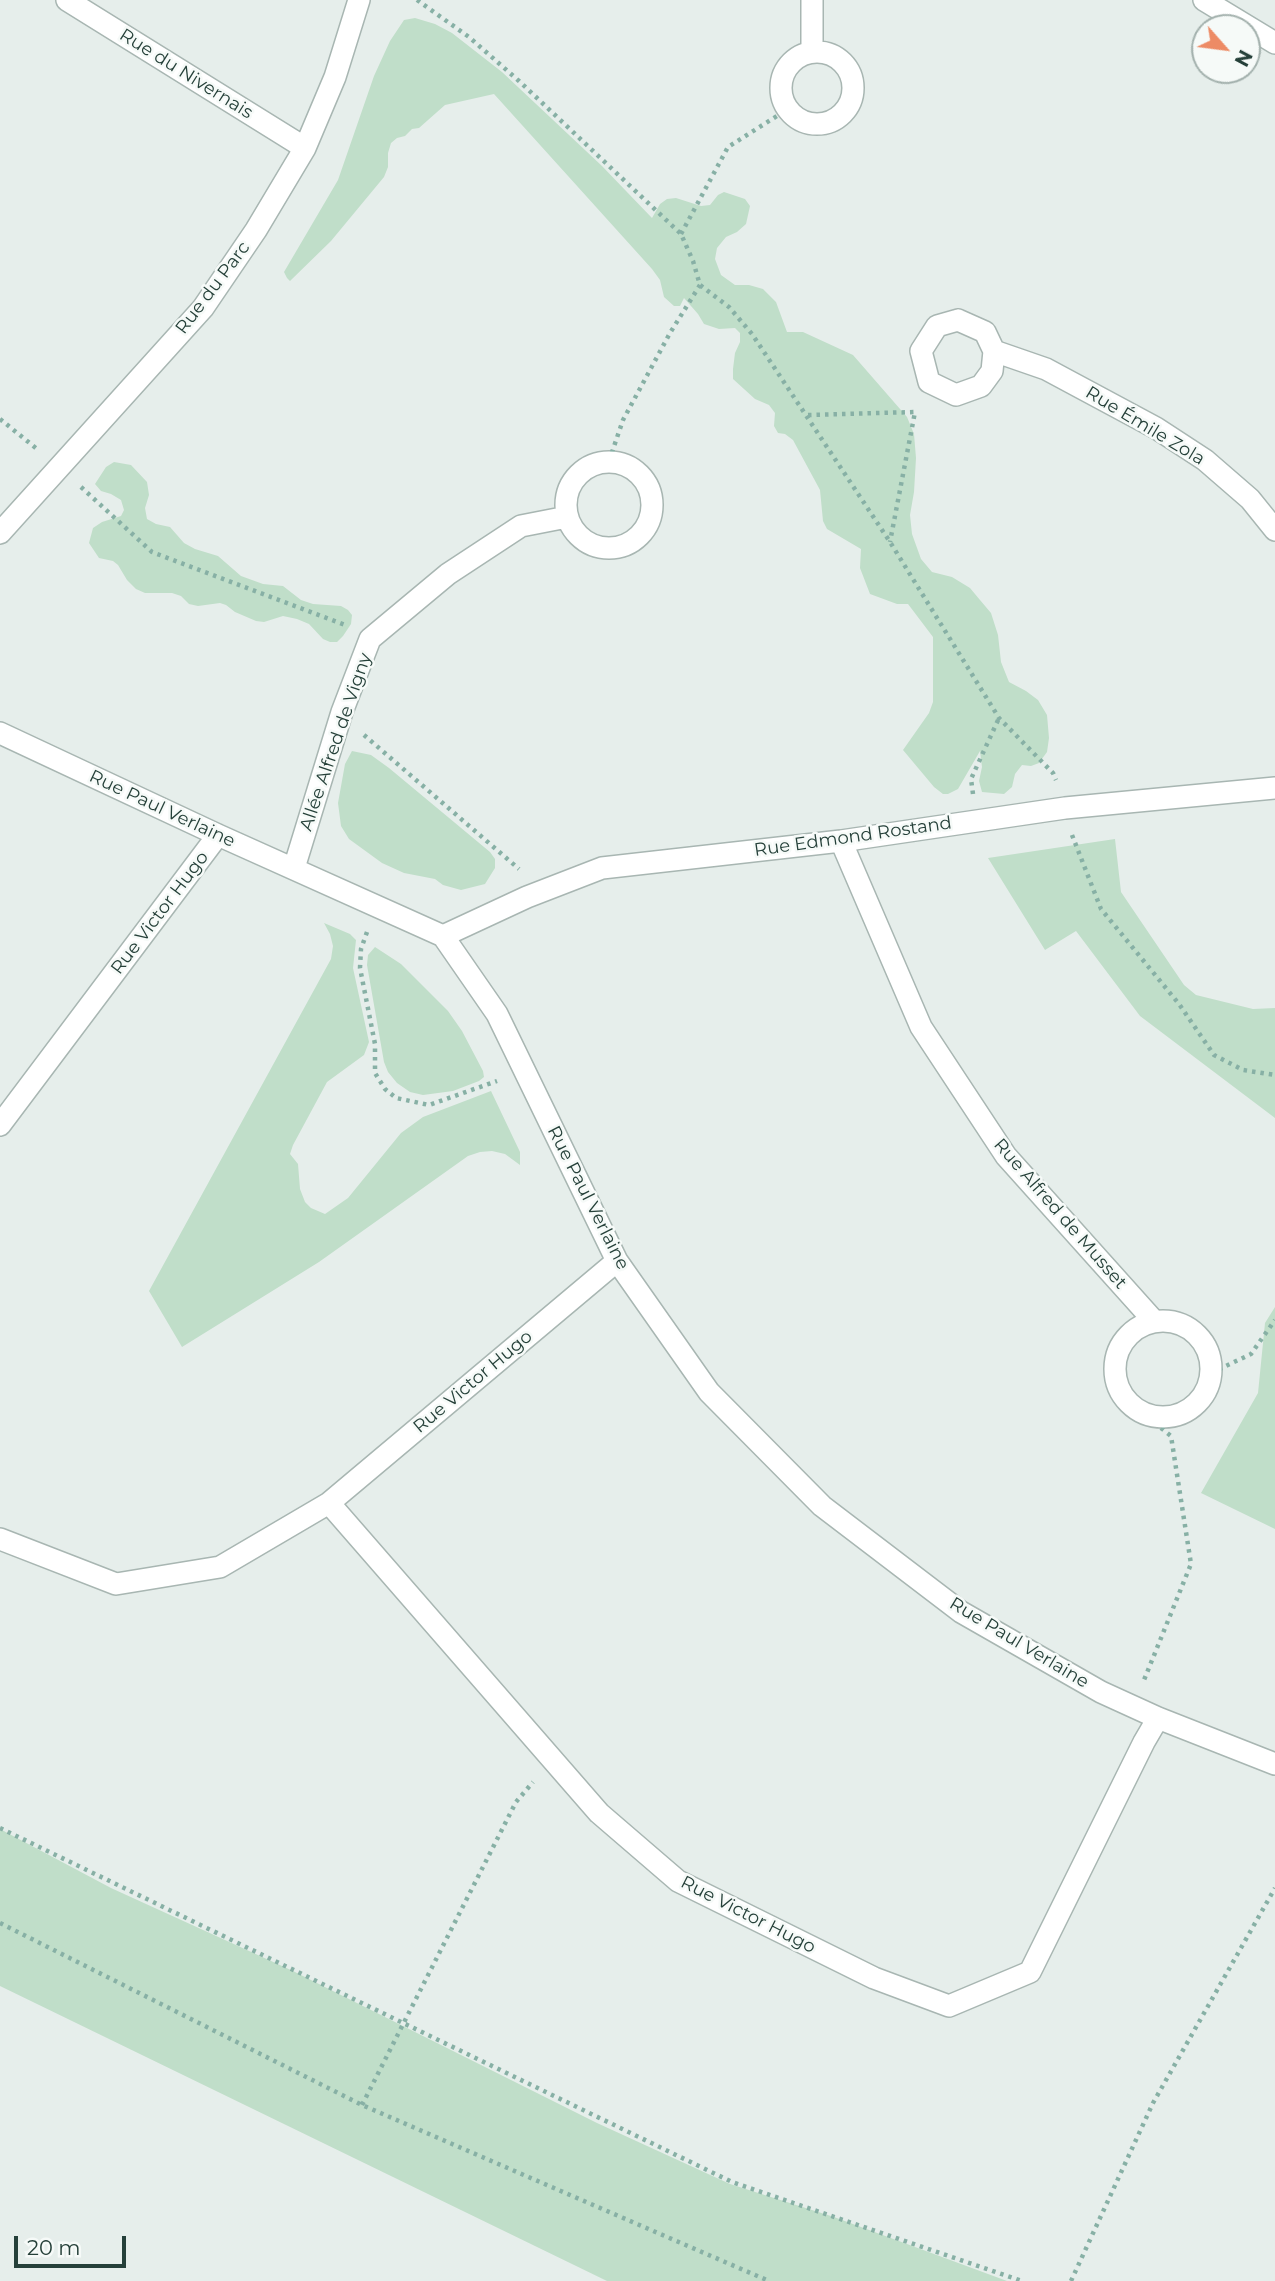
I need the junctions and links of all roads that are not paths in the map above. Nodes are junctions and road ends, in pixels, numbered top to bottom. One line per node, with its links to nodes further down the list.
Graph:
1 (67, 0): 7 (street, Rue du Nivernais)
2 (359, 0): 7 (street, Rue du Parc)
3 (812, 0): 6 (street)
4 (1203, 0): 5 (street)
5 (1275, 43)
6 (812, 51): 6 (street)
7 (305, 148): 11 (street, Rue du Parc)
8 (994, 351): 10 (street, Rue Émile Zola)
9 (567, 517): 9 (street); 16 (street, Allée Alfred de Vigny)
10 (1275, 530)
11 (0, 533)
12 (0, 733): 14 (street, Rue Paul Verlaine)
13 (1275, 788): 15 (street, Rue Edmond Rostand)
14 (218, 835): 16 (street, Rue Paul Verlaine); 18 (street, Rue Victor Hugo)
15 (841, 841): 17 (street, Rue Edmond Rostand); 20 (street, Rue Alfred de Musset)
16 (294, 868): 17 (street, Rue Paul Verlaine)
17 (443, 936): 19 (street, Rue Paul Verlaine)
18 (0, 1125)
19 (617, 1261): 21 (street, Rue Victor Hugo); 23 (street, Rue Paul Verlaine)
20 (1154, 1321): 20 (street)
21 (329, 1503): 22 (street, Rue Victor Hugo); 23 (street, Rue Victor Hugo)
22 (0, 1539)
23 (1158, 1718): 24 (street, Rue Paul Verlaine)
24 (1275, 1764)

